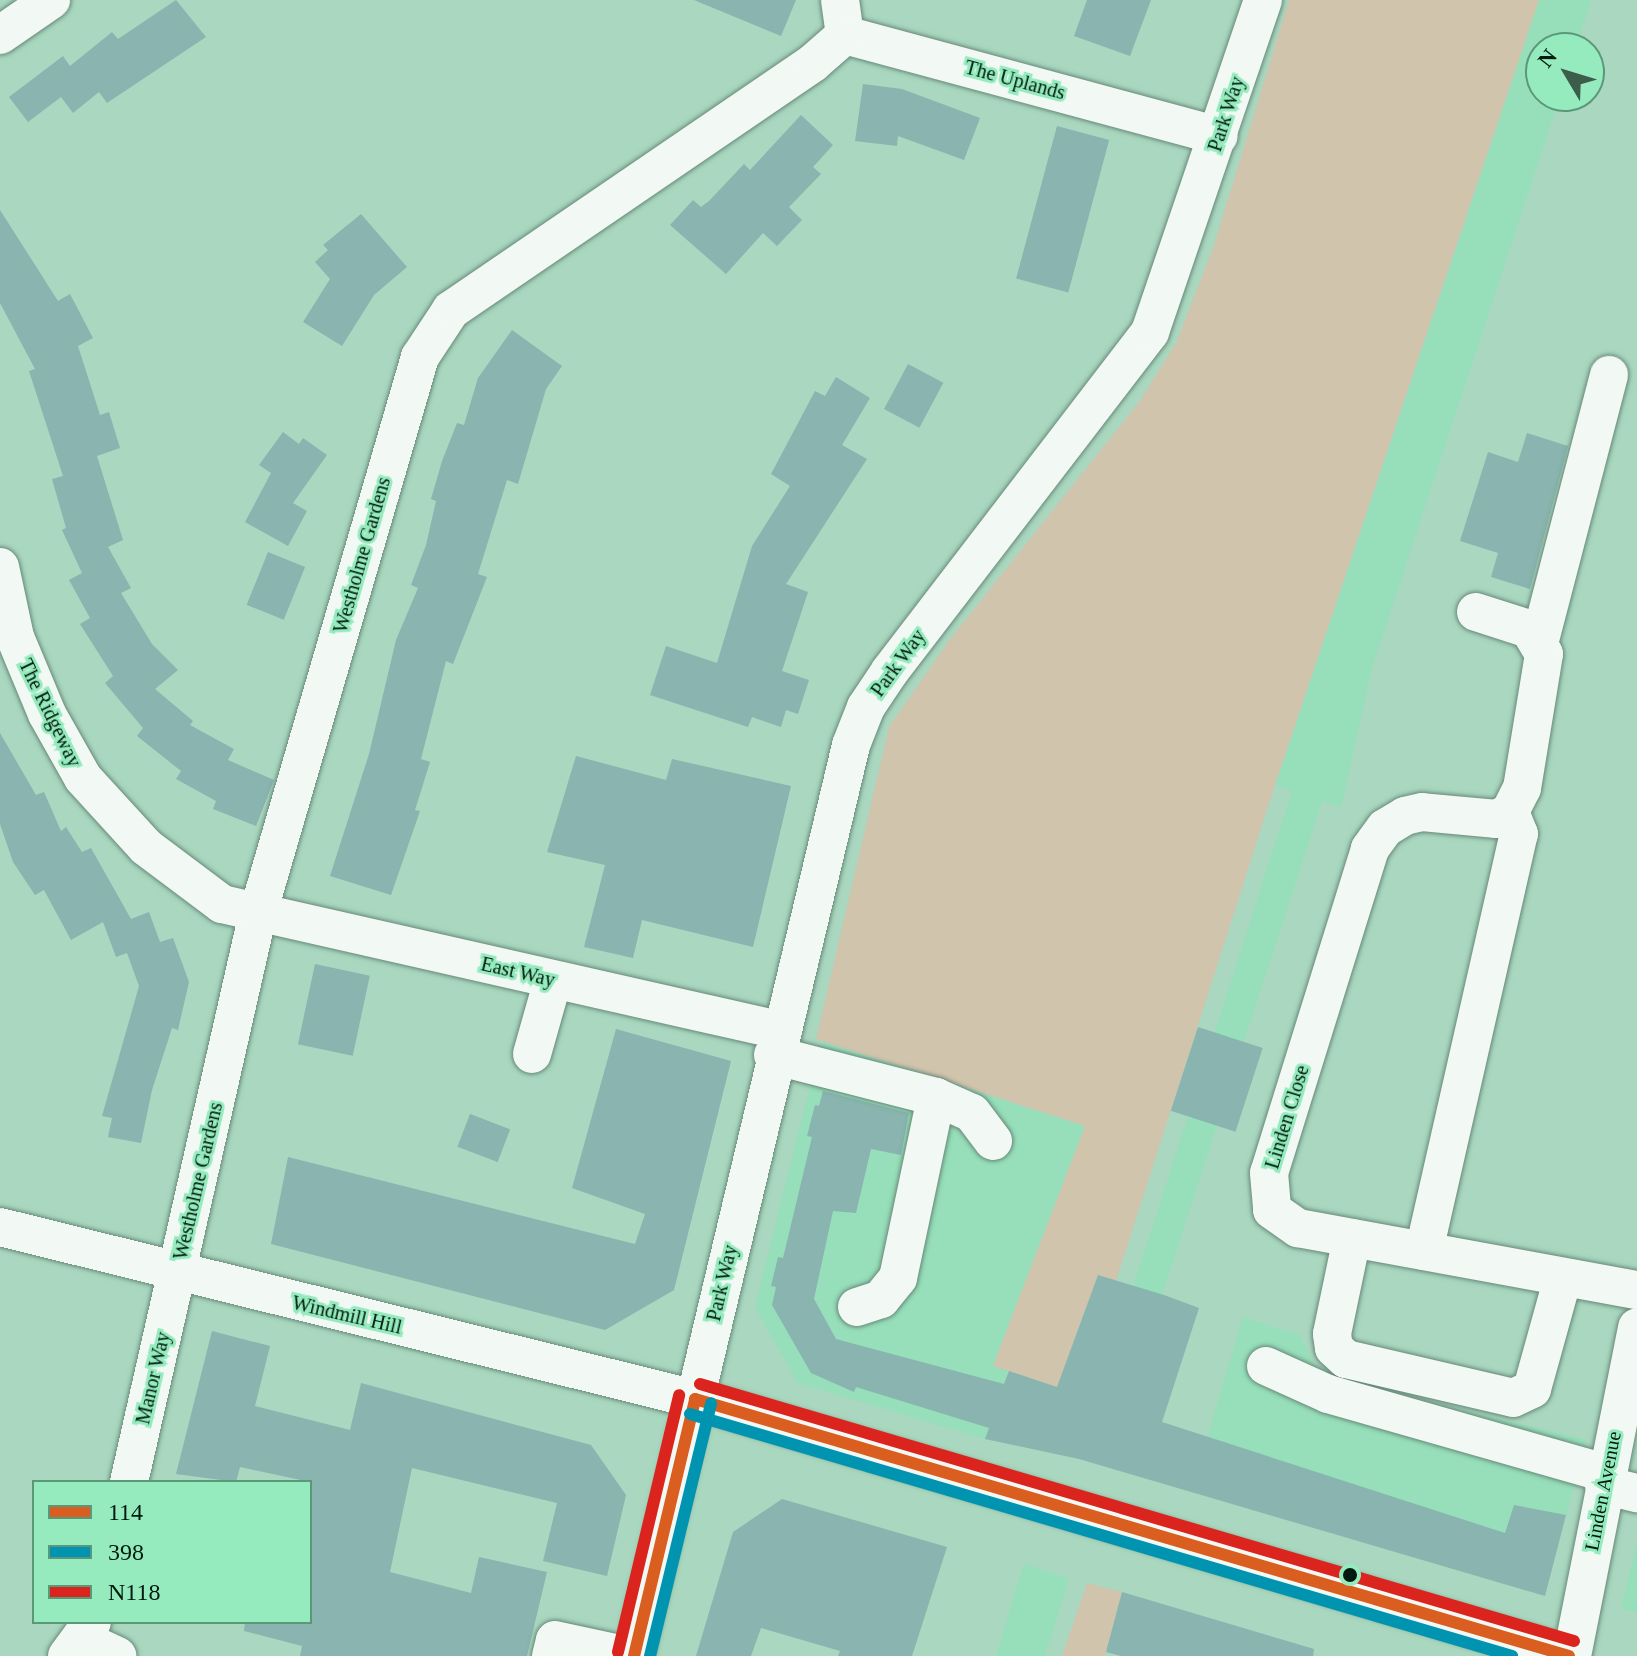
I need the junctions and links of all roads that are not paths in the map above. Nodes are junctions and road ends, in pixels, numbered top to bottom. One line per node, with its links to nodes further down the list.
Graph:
1 (51, 0): 4 (street)
2 (1263, 0): 5 (street, Park Way)
3 (842, 17): 5 (street, The Uplands); 11 (street, Westholme Gardens)
4 (0, 35)
5 (1219, 136): 13 (street, Park Way)
6 (1609, 375): 9 (street)
7 (0, 567): 11 (street, The Ridgeway)
8 (1476, 612): 9 (street)
9 (1540, 640): 10 (street)
10 (1510, 812): 18 (street, Linden Close); 19 (street)
11 (258, 913): 12 (street, East Way); 20 (street, Westholme Gardens)
12 (553, 980): 13 (street, East Way); 14 (street)
13 (776, 1042): 15 (street, East Way); 26 (street, Park Way)
14 (532, 1054)
15 (936, 1097): 16 (street, East Way); 23 (street)
16 (993, 1141)
17 (2, 1236): 20 (street, Windmill Hill)
18 (1352, 1238): 19 (street, Linden Close); 21 (street)
19 (1424, 1251): 21 (street, Linden Close)
20 (176, 1275): 26 (street, Windmill Hill); 27 (street, Manor Way)
21 (1563, 1277): 22 (street, Linden Close)
22 (1637, 1290)
23 (857, 1307)
24 (1637, 1327): 28 (street, Linden Avenue)
25 (1266, 1366): 28 (street)
26 (695, 1399): 32 (street, Park Way); 33 (street, Windmill Hill)
27 (129, 1480)
28 (1616, 1483): 33 (street, Linden Avenue)
29 (81, 1639): 30 (street)
30 (117, 1656)
31 (551, 1656): 32 (street)
32 (631, 1656)
33 (1570, 1656)

